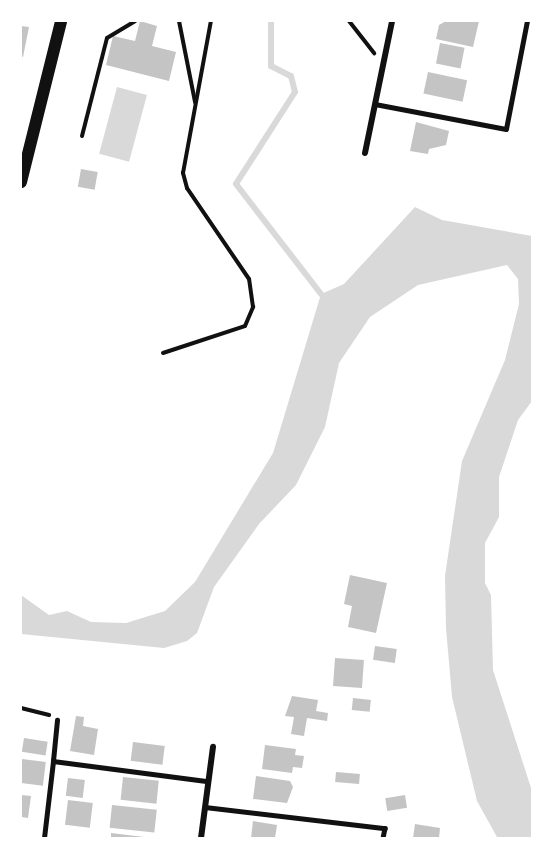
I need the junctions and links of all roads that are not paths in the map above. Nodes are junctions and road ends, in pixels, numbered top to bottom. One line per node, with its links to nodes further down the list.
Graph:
1 (61, 21): 6 (main road)
2 (392, 21): 4 (street)
3 (527, 21): 4 (lane)
4 (375, 104): 5 (street)
5 (366, 153)
6 (21, 182)
7 (57, 720): 9 (lane)
8 (213, 747): 10 (street)
9 (53, 761): 10 (lane); 12 (lane)
10 (208, 781): 11 (street)
11 (205, 807): 13 (street); 14 (lane)
12 (44, 838)
13 (201, 838)
14 (383, 838)

